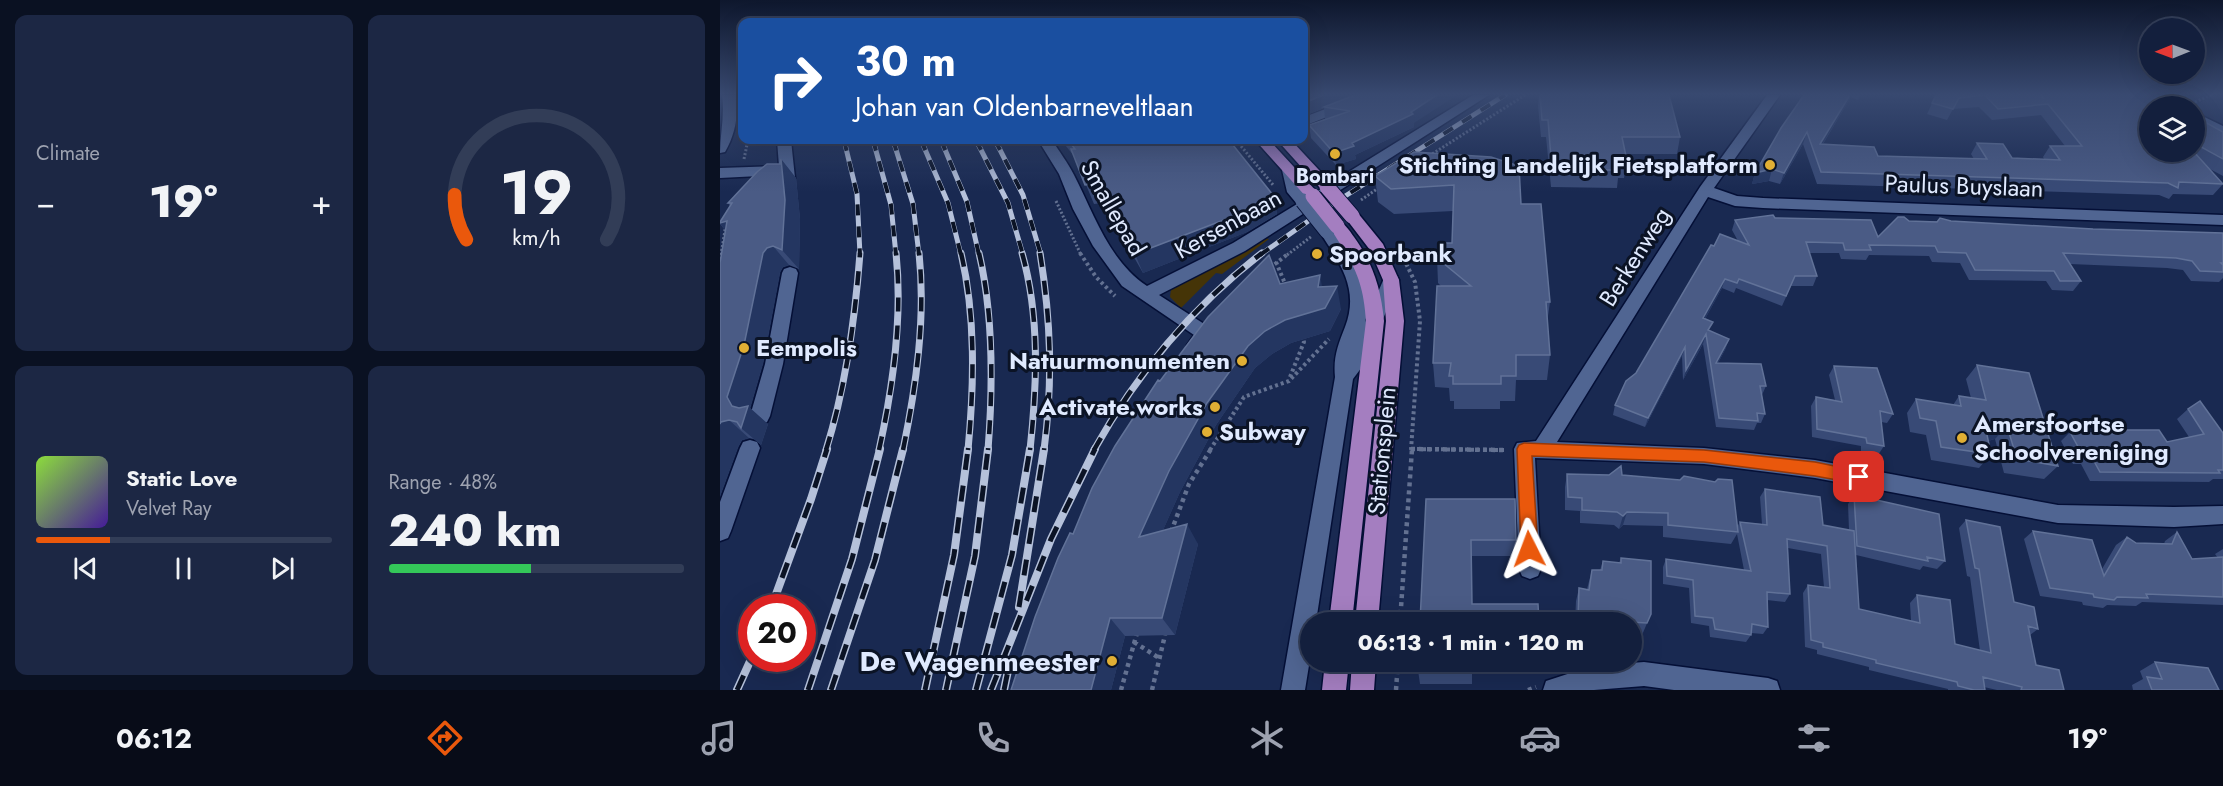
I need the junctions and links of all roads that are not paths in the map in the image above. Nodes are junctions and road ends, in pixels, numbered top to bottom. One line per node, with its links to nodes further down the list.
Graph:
1 (729, 127): 8 (street)
2 (1431, 127): 17 (street, Kersenbaan)
3 (1751, 127): 12 (street, Berkenweg)
4 (784, 144): 11 (street)
5 (1047, 144): 17 (street, Smallepad)
6 (1266, 144): 10 (main road)
7 (1288, 144): 16 (main road, Stationsplein, bridge)
8 (720, 148): 9 (street)
9 (720, 155)
10 (1289, 170): 14 (street, bridge)
11 (720, 173)
12 (1705, 190): 13 (street, Paulus Buyslaan); 23 (street, Berkenweg)
13 (2223, 220)
14 (1326, 230): 18 (main road, Stationsplein); 20 (street, Stationsplein)
15 (790, 273): 21 (street)
16 (1391, 280): 18 (street, Stationsplein); 28 (main road, Stationsplein)
17 (1146, 294): 19 (street, Smallepad)
18 (1375, 321): 20 (street, Stationsplein); 27 (main road, Stationsplein)
19 (1183, 358)
20 (1344, 377): 31 (street, Stationsplein)
21 (760, 416)
22 (750, 448): 25 (street)
23 (1533, 449): 24 (street); 26 (street)
24 (2223, 515)
25 (720, 531)
26 (1530, 569)
27 (1342, 612)
28 (1368, 612)
29 (1336, 672): 32 (main road)
30 (1363, 672): 33 (main road)
31 (1293, 690)
32 (1334, 690)
33 (1362, 690)
34 (1555, 690): 35 (street)
35 (1768, 690)

